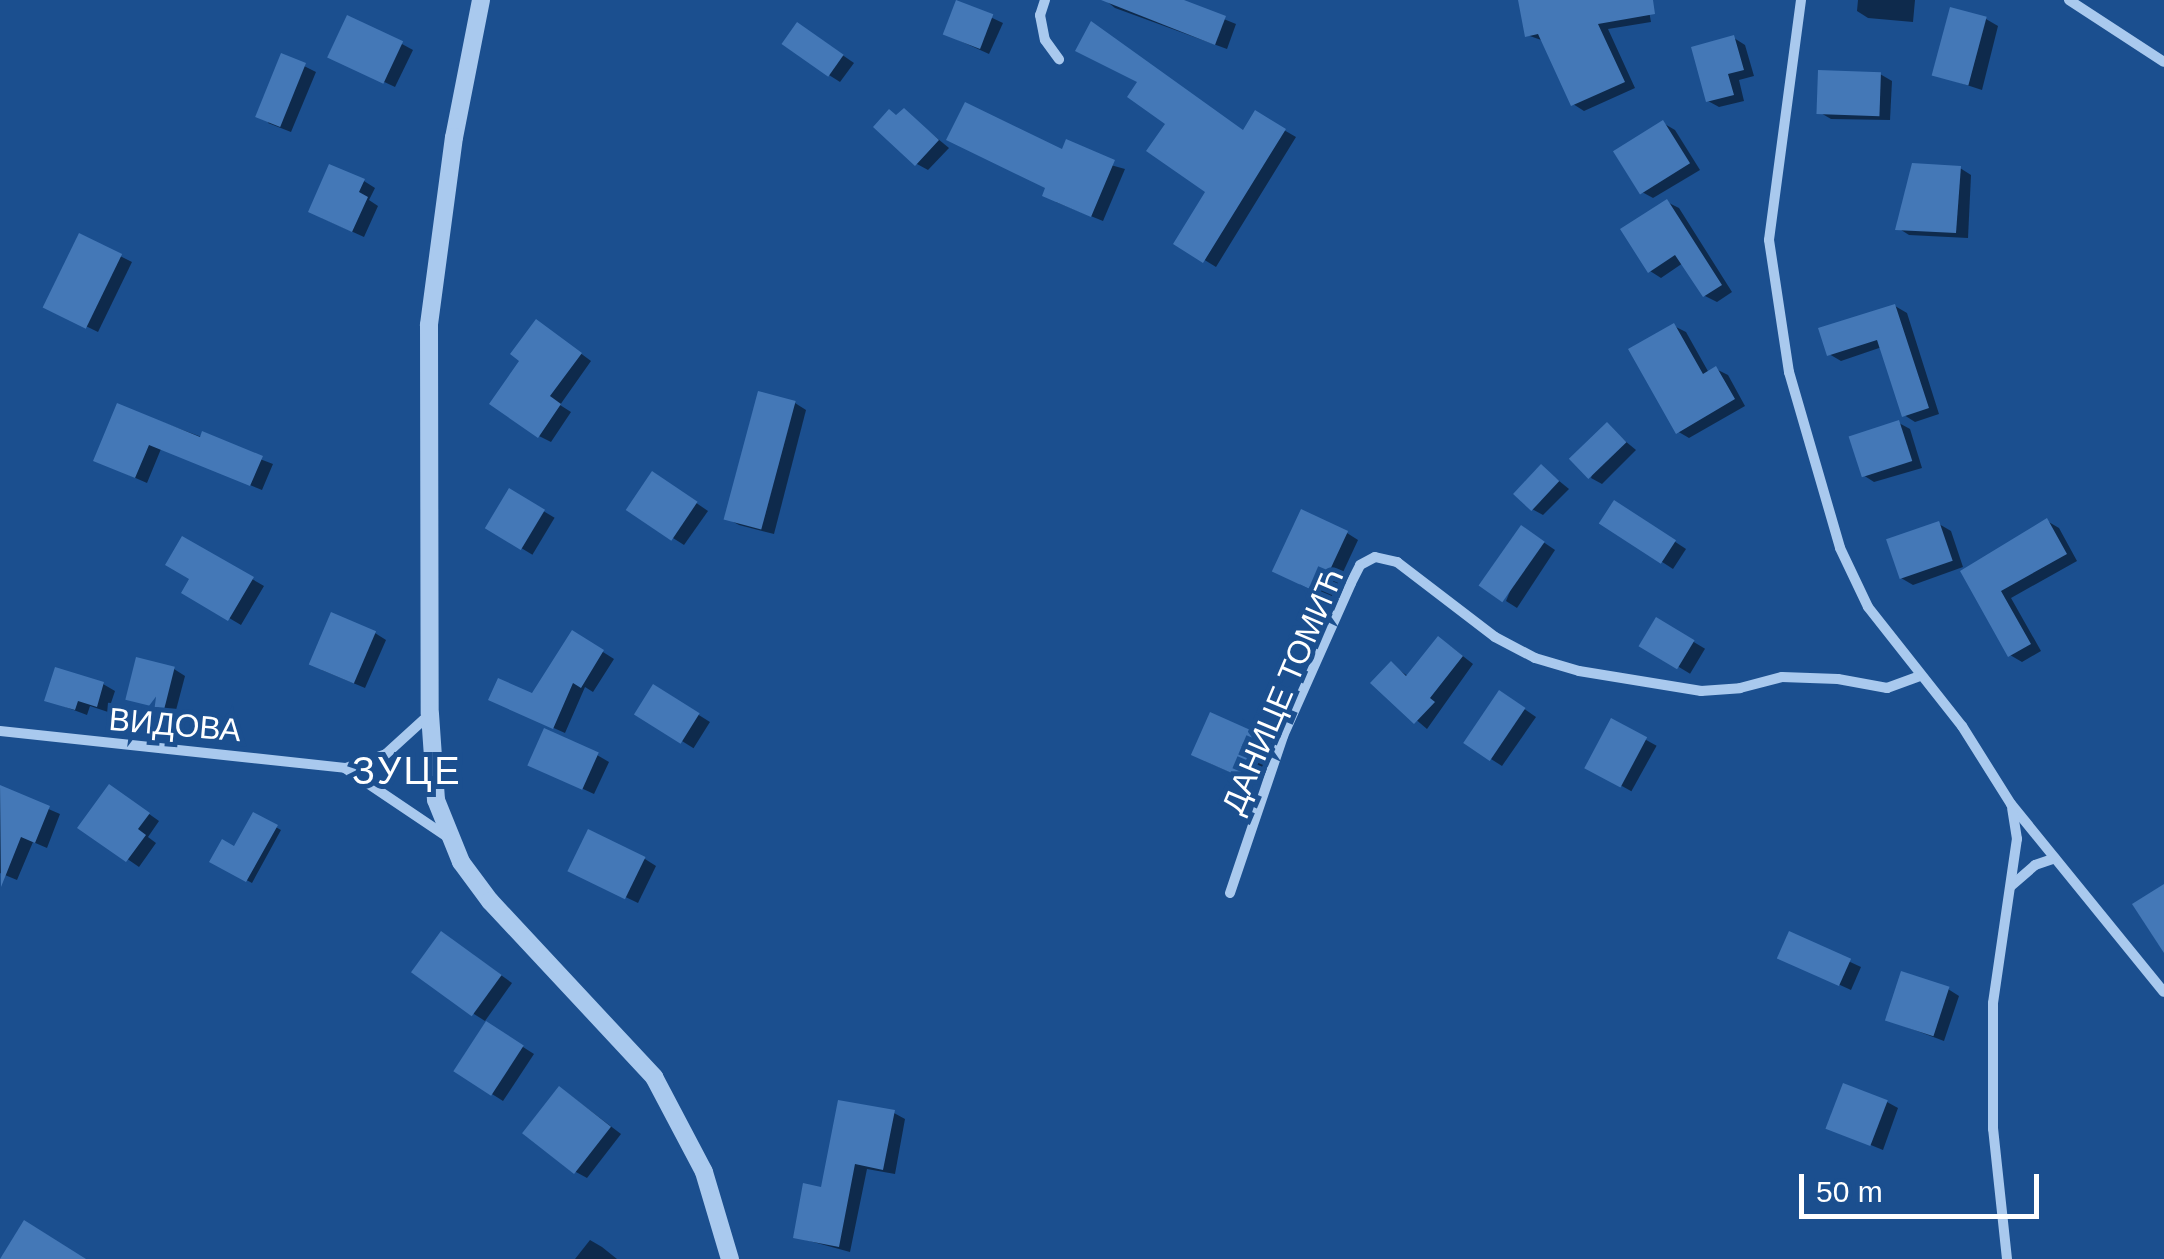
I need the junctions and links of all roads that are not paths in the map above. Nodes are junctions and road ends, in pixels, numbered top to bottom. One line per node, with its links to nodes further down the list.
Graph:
1 (481, 0): 8 (street)
2 (1045, 0): 5 (street)
3 (1801, 0): 7 (street)
4 (2069, 0): 6 (street)
5 (1059, 59)
6 (2164, 62)
7 (1920, 676): 11 (street); 15 (street, ДАНИЦЕ ТОМИЋ)
8 (430, 714): 10 (street, ВИДОВА); 12 (street)
9 (0, 730): 10 (street, ВИДОВА)
10 (345, 768): 12 (street, ВИДОВА)
11 (2012, 804): 13 (street); 14 (street)
12 (449, 838): 17 (street)
13 (2055, 858): 14 (street); 16 (street)
14 (2011, 886): 18 (street)
15 (1230, 893)
16 (2164, 992)
17 (730, 1259)
18 (2007, 1259)

